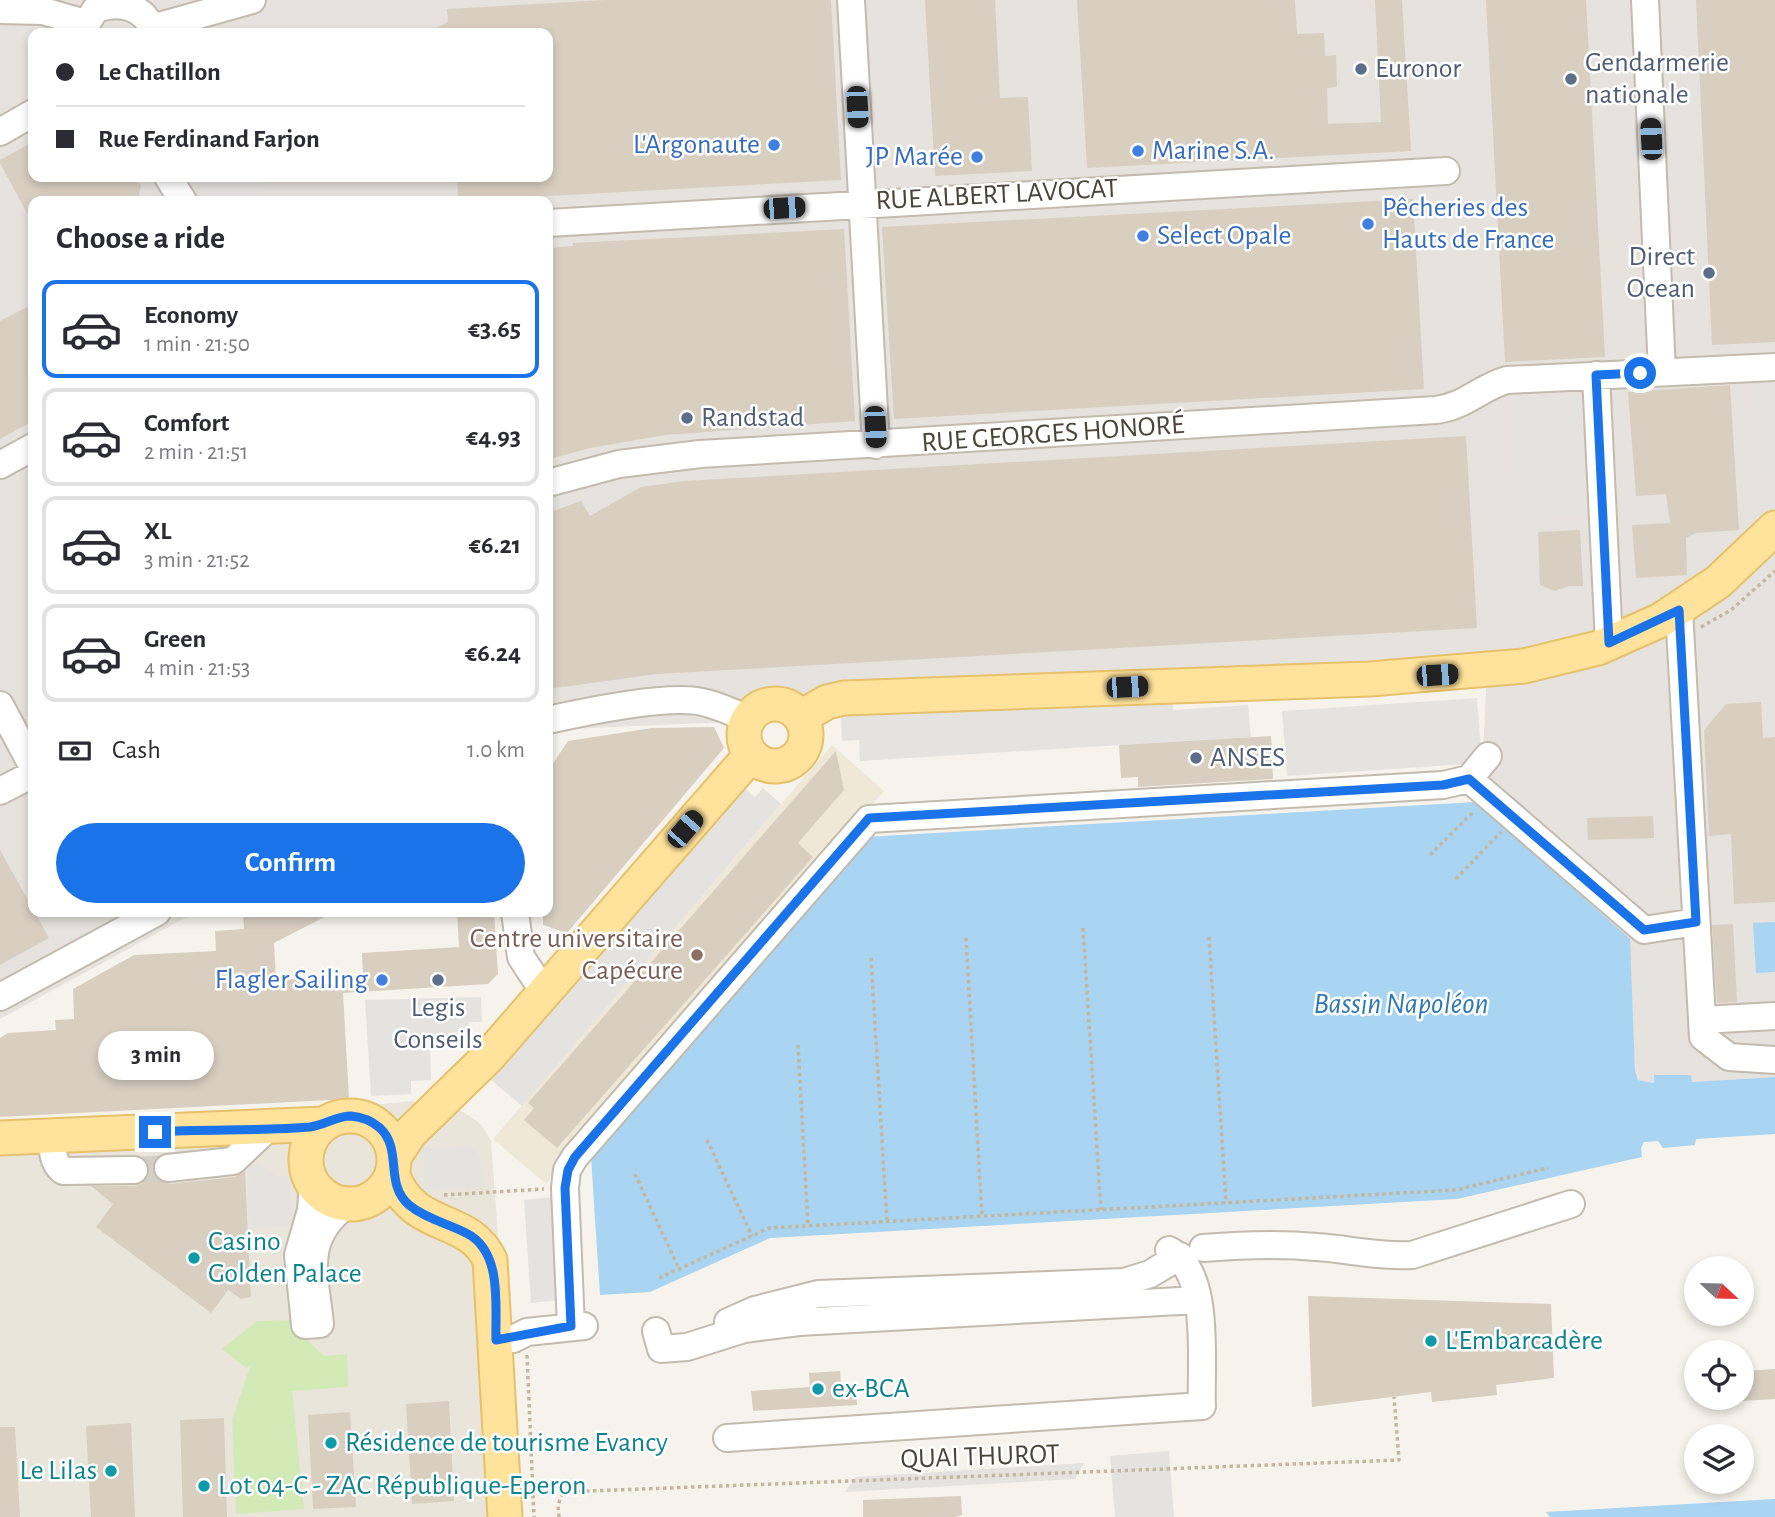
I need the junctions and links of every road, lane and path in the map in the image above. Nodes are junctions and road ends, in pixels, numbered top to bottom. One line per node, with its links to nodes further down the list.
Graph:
1 (251, 0): 7 (street)
2 (851, 0): 11 (street)
3 (1645, 0): 14 (street)
4 (0, 10): 5 (street)
5 (83, 28): 6 (street)
6 (151, 28)
7 (162, 28)
8 (28, 116): 9 (street)
9 (0, 132)
10 (1446, 171): 11 (street, RUE ALBERT LAVOCAT)
11 (863, 203): 12 (street, RUE ALBERT LAVOCAT); 16 (street)
12 (553, 223)
13 (1775, 367): 14 (street, RUE GEORGES HONORÉ)
14 (1662, 372): 15 (street, RUE GEORGES HONORÉ)
15 (1596, 375): 16 (street, RUE GEORGES HONORÉ); 22 (street)
16 (876, 445): 19 (street, RUE GEORGES HONORÉ)
17 (28, 450): 18 (street)
18 (0, 465)
19 (553, 482)
20 (1775, 528): 21 (main road)
21 (1679, 610): 22 (main road); 39 (street)
22 (1609, 643): 24 (main road)
23 (0, 705): 29 (street)
24 (801, 717): 26 (main road); 27 (main road)
25 (553, 719): 26 (street)
26 (748, 719): 27 (main road)
27 (751, 755): 44 (main road)
28 (1488, 756): 31 (street)
29 (28, 758)
30 (28, 777): 32 (street)
31 (1469, 779): 39 (street); 63 (street)
32 (0, 792)
33 (1479, 805): 35 (path)
34 (1505, 828): 36 (path)
35 (1430, 855)
36 (1456, 879)
37 (148, 917): 45 (street)
38 (516, 917): 44 (street)
39 (1696, 922): 47 (street)
40 (1083, 928): 68 (path)
41 (1209, 937): 65 (path)
42 (965, 938): 69 (path)
43 (871, 958): 70 (path)
44 (544, 992): 50 (main road)
45 (0, 996)
46 (1775, 1016): 47 (street)
47 (1702, 1020): 49 (street)
48 (798, 1045): 71 (path)
49 (1775, 1060)
50 (431, 1113): 51 (main road); 57 (main road)
51 (365, 1119): 52 (main road); 57 (main road)
52 (324, 1124): 53 (main road); 62 (main road)
53 (269, 1127): 54 (main road); 58 (street)
54 (54, 1137): 55 (main road); 60 (street)
55 (0, 1138)
56 (707, 1140): 72 (path)
57 (393, 1165): 67 (main road); 78 (main road)
58 (168, 1168)
59 (1548, 1168): 65 (path)
60 (134, 1170)
61 (635, 1174): 74 (path)
62 (313, 1184): 67 (main road); 67 (street)
63 (565, 1188): 64 (path); 78 (street)
64 (481, 1193)
65 (1226, 1203): 68 (path)
66 (1571, 1204): 73 (street)
67 (346, 1205)
68 (1101, 1210): 69 (path)
69 (982, 1217): 70 (path)
70 (887, 1222): 71 (path)
71 (808, 1226): 72 (path)
72 (752, 1236): 74 (path)
73 (1184, 1251): 76 (street); 79 (street)
74 (679, 1269): 75 (path)
75 (659, 1278)
76 (1198, 1300): 79 (street); 81 (street)
77 (656, 1331): 79 (street)
78 (512, 1336): 82 (main road); 82 (path)
79 (687, 1347)
80 (1394, 1397): 83 (path, QUAI THUROT)
81 (727, 1438)
82 (507, 1517)
83 (559, 1517)

